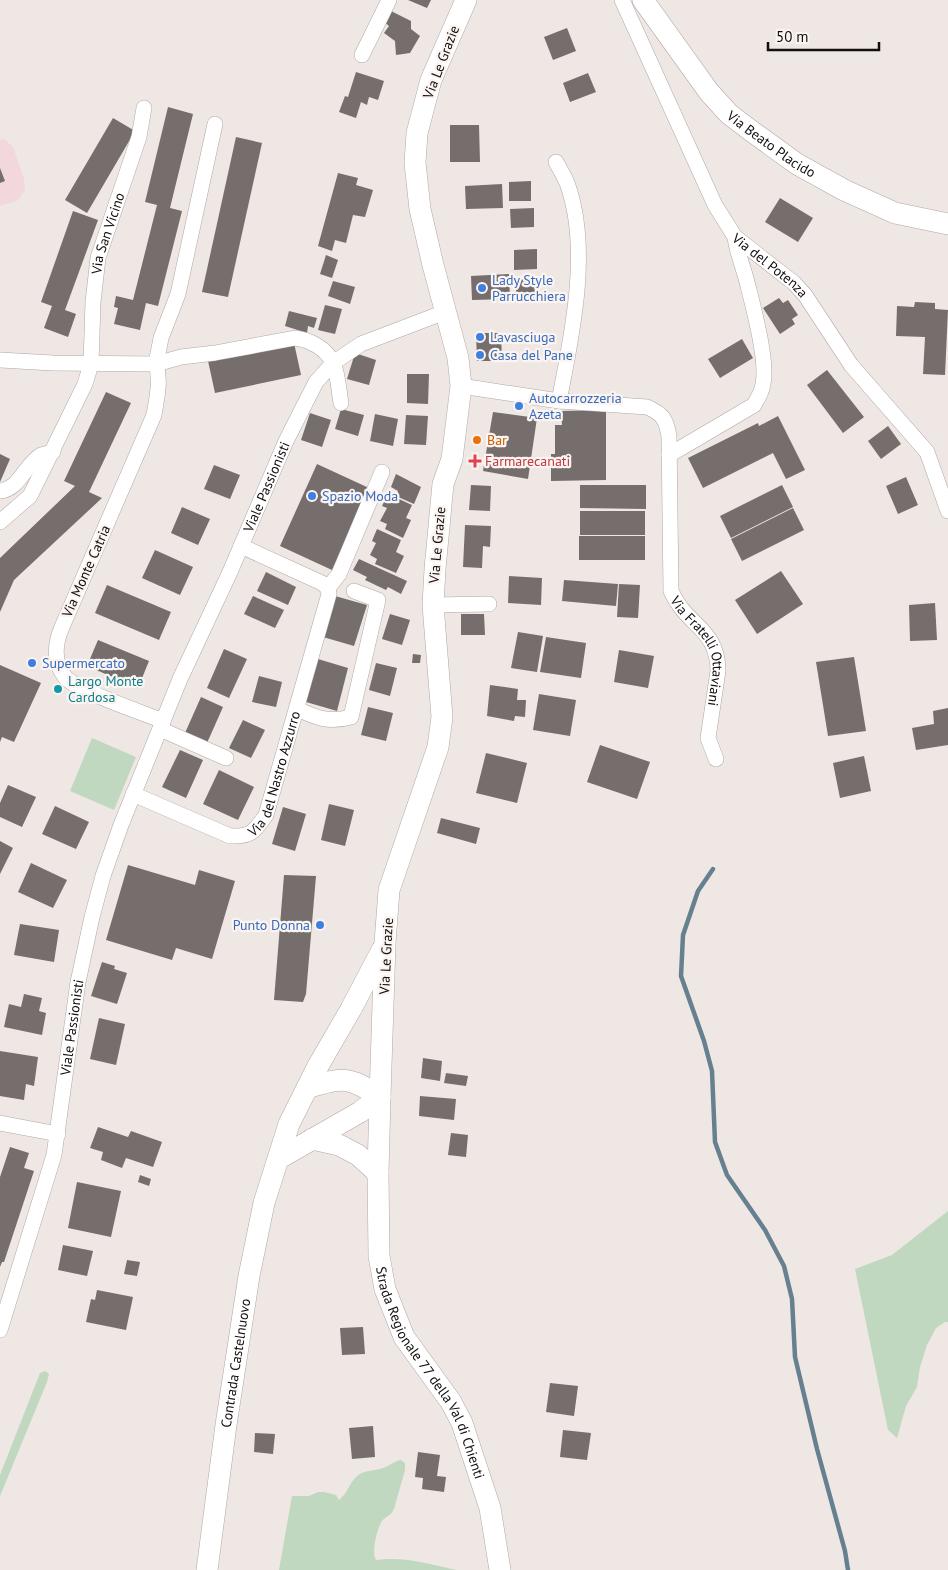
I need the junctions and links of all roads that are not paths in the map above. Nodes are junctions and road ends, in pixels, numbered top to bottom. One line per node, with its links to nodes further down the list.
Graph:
1 (389, 0): 5 (street)
2 (466, 0): 11 (main road, Via Le Grazie)
3 (622, 0): 10 (street, Via del Potenza)
4 (643, 0): 9 (main road, Via Beato Placido)
5 (362, 55)
6 (144, 108): 14 (street, Via San Vicino)
7 (216, 124): 15 (street)
8 (556, 162): 17 (street)
9 (948, 224)
10 (735, 237): 20 (street); 23 (street, Via del Potenza)
11 (445, 312): 13 (street, Viale Passionisti); 16 (main road, Via Le Grazie)
12 (0, 360): 14 (street)
13 (333, 363): 15 (street); 18 (street); 25 (street, Viale Passionisti)
14 (91, 364): 15 (street); 19 (street, Via San Vicino)
15 (156, 364): 31 (street, Via Monte Catria)
16 (460, 386): 17 (street, Via Fratelli Ottaviani); 29 (main road, Via Le Grazie)
17 (559, 401): 20 (street, Via Fratelli Ottaviani)
18 (341, 403)
19 (53, 452): 22 (street); 24 (street, Via San Vicino)
20 (669, 455): 33 (street, Via Fratelli Ottaviani)
21 (382, 472): 26 (street, Via del Nastro Azzurro)
22 (0, 491)
23 (948, 511)
24 (0, 522)
25 (241, 546): 26 (street); 31 (street, Viale Passionisti)
26 (328, 588): 30 (street, Via del Nastro Azzurro)
27 (354, 591): 30 (street)
28 (489, 604): 29 (street)
29 (433, 605): 35 (main road, Via Le Grazie)
30 (297, 709): 34 (street, Via del Nastro Azzurro)
31 (162, 725): 32 (street); 34 (street, Viale Passionisti)
32 (226, 758)
33 (716, 759)
34 (134, 794): 39 (street, Viale Passionisti)
35 (385, 943): 36 (main road, Contrada Castelnuovo); 37 (main road, Via Le Grazie)
36 (307, 1088): 37 (main road); 41 (main road, Contrada Castelnuovo)
37 (380, 1097): 40 (main road); 42 (main road, Via Le Grazie)
38 (0, 1123): 39 (street)
39 (58, 1134): 43 (street, Viale Passionisti)
40 (312, 1139): 41 (main road); 42 (main road)
41 (278, 1159): 44 (main road, Contrada Castelnuovo)
42 (378, 1173): 45 (main road, Strada Regionale 77 della Val di Chienti)
43 (0, 1330)
44 (207, 1570)
45 (500, 1570)

